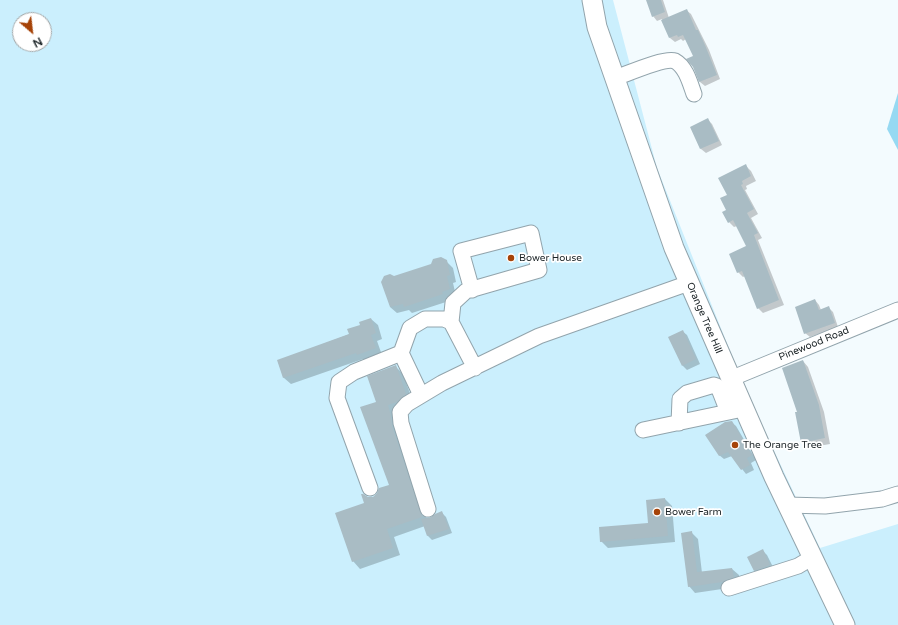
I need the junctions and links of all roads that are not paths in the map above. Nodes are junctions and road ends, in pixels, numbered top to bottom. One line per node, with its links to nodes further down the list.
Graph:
1 (592, 0): 2 (main road, Orange Tree Hill)
2 (615, 78): 3 (street); 4 (main road, Orange Tree Hill)
3 (694, 94)
4 (689, 282): 9 (street); 10 (main road, Orange Tree Hill)
5 (472, 290): 5 (street); 7 (street)
6 (898, 310): 10 (street, Pinewood Road)
7 (451, 322): 8 (street); 9 (street)
8 (401, 353): 11 (street); 15 (street)
9 (475, 368): 11 (street)
10 (730, 379): 12 (main road, Orange Tree Hill)
11 (420, 395): 18 (street)
12 (736, 411): 13 (street); 13 (street); 17 (main road, Orange Tree Hill)
13 (679, 423): 14 (street)
14 (643, 430)
15 (370, 488)
16 (898, 494): 17 (street)
17 (787, 505): 19 (main road, Orange Tree Hill)
18 (428, 509)
19 (812, 557): 20 (street); 21 (main road, Orange Tree Hill)
20 (729, 588)
21 (845, 625)

